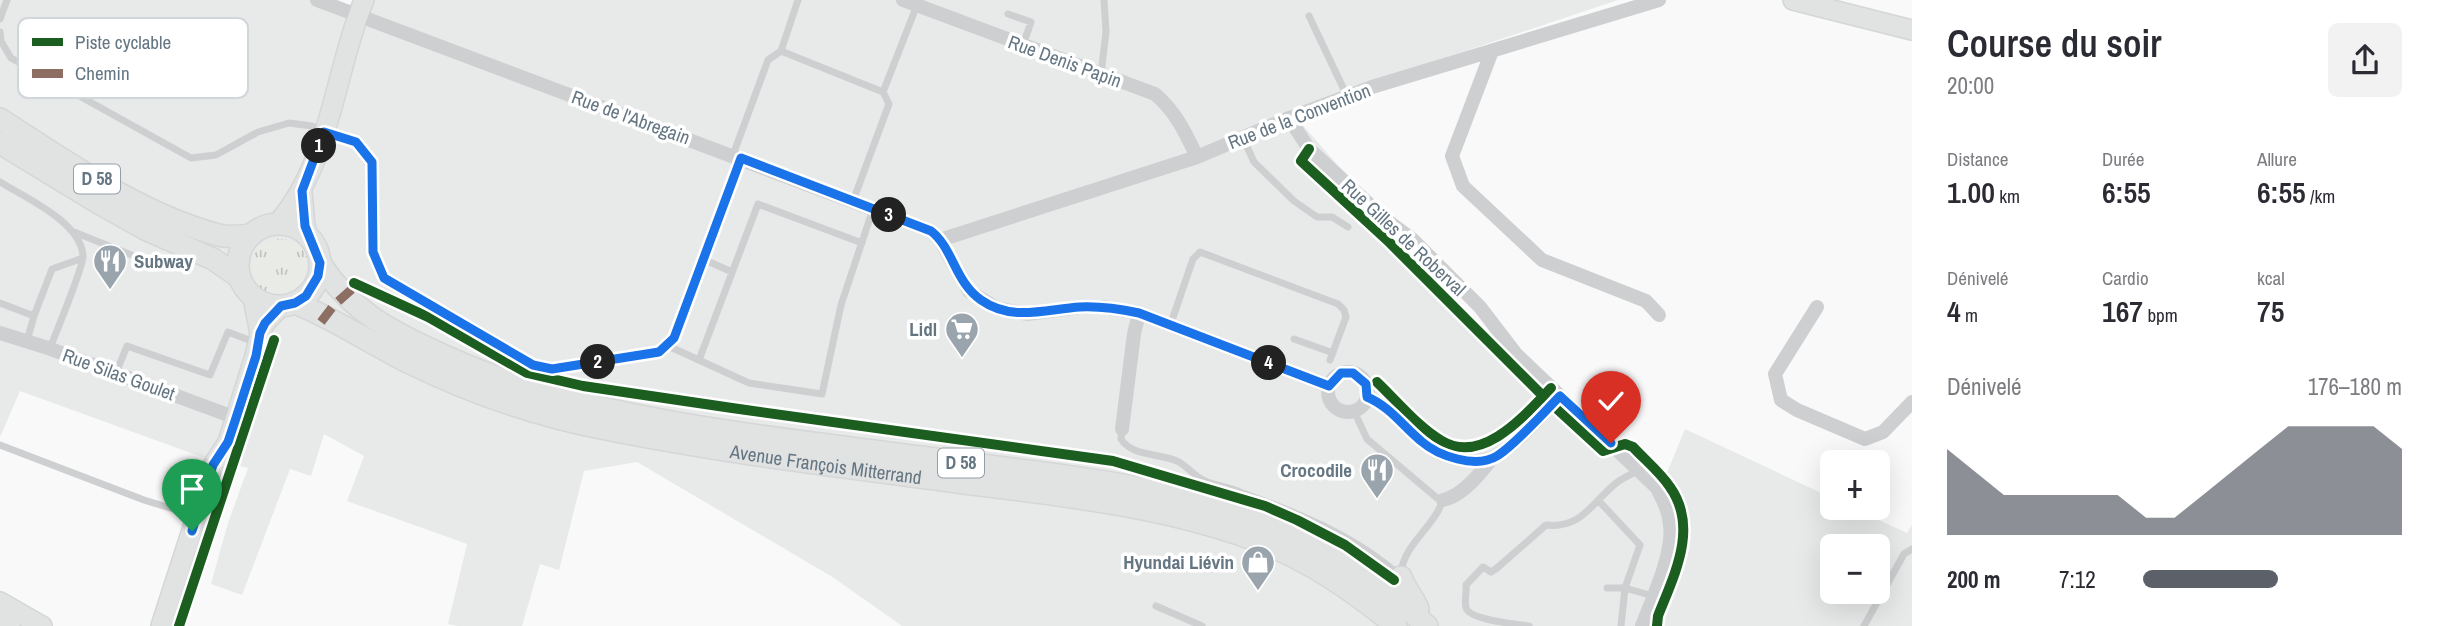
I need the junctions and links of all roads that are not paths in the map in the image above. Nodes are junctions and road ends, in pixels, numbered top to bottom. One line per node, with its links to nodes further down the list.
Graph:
1 (7, 0): 12 (lane)
2 (317, 0): 9 (street, Rue de l'Abregain)
3 (799, 0): 17 (lane)
4 (903, 0): 8 (street, Rue Denis Papin)
5 (1104, 0): 20 (lane)
6 (1660, 0): 18 (street, Rue de la Convention)
7 (1793, 0): 13 (street)
8 (917, 5): 16 (street, Rue Denis Papin); 21 (lane)
9 (361, 8): 26 (street); 29 (street, Rue de l'Abregain)
10 (1008, 14): 16 (lane)
11 (1309, 16): 22 (lane)
12 (0, 19)
13 (1912, 30)
14 (0, 32): 15 (lane)
15 (2, 45): 19 (lane)
16 (1023, 46): 20 (street, Rue Denis Papin)
17 (781, 51): 21 (lane); 29 (lane)
18 (1492, 51): 22 (street, Rue de la Convention); 53 (street)
19 (18, 62)
20 (1101, 74): 30 (street, Rue Denis Papin)
21 (883, 92): 33 (lane)
22 (1348, 96): 24 (street, Rue de la Convention)
23 (83, 98): 26 (lane)
24 (1289, 118): 27 (street, Rue de la Convention); 65 (street, Rue Gilles de Roberval)
25 (0, 119): 38 (main road, D 58)
26 (324, 132): 32 (street); 60 (lane)
27 (1243, 137): 30 (street, Rue de la Convention); 36 (lane)
28 (0, 143): 47 (main road, D 58)
29 (737, 157): 33 (street, Rue de l'Abregain); 43 (lane)
30 (1196, 157): 40 (street, Rue de la Convention)
31 (0, 182): 37 (lane)
32 (302, 191): 35 (street); 39 (street)
33 (853, 201): 34 (street, Rue de l'Abregain)
34 (873, 209): 40 (street, Rue de l'Abregain); 41 (lane)
35 (278, 224): 38 (main road); 39 (main road)
36 (1348, 227)
37 (73, 232): 42 (lane); 44 (lane)
38 (251, 235): 47 (main road)
39 (309, 238): 45 (main road)
40 (940, 240): 52 (street)
41 (862, 243): 46 (lane); 62 (lane)
42 (83, 258): 54 (lane); 61 (lane)
43 (703, 259): 46 (lane); 60 (lane)
44 (149, 262)
45 (320, 263): 50 (main road); 88 (main road, Avenue François Mitterrand / D 58)
46 (732, 272): 62 (lane)
47 (239, 277): 48 (main road)
48 (253, 298): 50 (main road); 57 (street)
49 (0, 303): 54 (lane)
50 (288, 305): 57 (street); 94 (main road, Avenue François Mitterrand / D 58)
51 (1817, 307): 67 (street)
52 (1139, 313): 55 (street); 70 (street)
53 (1658, 315)
54 (34, 316): 59 (lane)
55 (1170, 326): 58 (lane); 64 (street)
56 (0, 334): 59 (street, Rue Silas Goulet)
57 (259, 338): 63 (lane); 69 (street)
58 (1294, 339)
59 (26, 342): 61 (street, Rue Silas Goulet)
60 (666, 345): 62 (lane)
61 (48, 348): 63 (street, Rue Silas Goulet)
62 (699, 360)
63 (116, 373): 69 (street, Rue Silas Goulet)
64 (1329, 386): 66 (street); 68 (street)
65 (1560, 396): 72 (street); 74 (street, Rue Gilles de Roberval)
66 (1367, 397): 68 (street); 73 (street)
67 (1912, 402)
68 (1354, 411): 76 (lane)
69 (236, 418): 78 (street)
70 (1122, 429): 80 (lane)
71 (0, 445): 78 (lane)
72 (1492, 458): 73 (street); 75 (street)
73 (1461, 459): 75 (street)
74 (1640, 470): 77 (lane); 83 (street, Rue Gilles de Roberval)
75 (1467, 485): 76 (street)
76 (1444, 500): 80 (lane)
77 (1598, 500): 82 (lane); 95 (lane)
78 (197, 516): 92 (street)
79 (1912, 549): 98 (lane)
80 (1401, 577): 88 (main road)
81 (1607, 588): 82 (lane)
82 (1625, 589): 83 (lane); 96 (lane)
83 (1653, 596): 97 (street, Rue Gilles de Roberval)
84 (0, 602): 91 (street)
85 (1156, 606): 93 (lane)
86 (0, 612): 90 (lane)
87 (0, 620): 89 (street)
88 (1425, 624)
89 (10, 626)
90 (26, 626)
91 (42, 626)
92 (161, 626)
93 (1202, 626)
94 (1396, 626)
95 (1529, 626)
96 (1621, 626)
97 (1642, 626)
98 (1864, 626)

